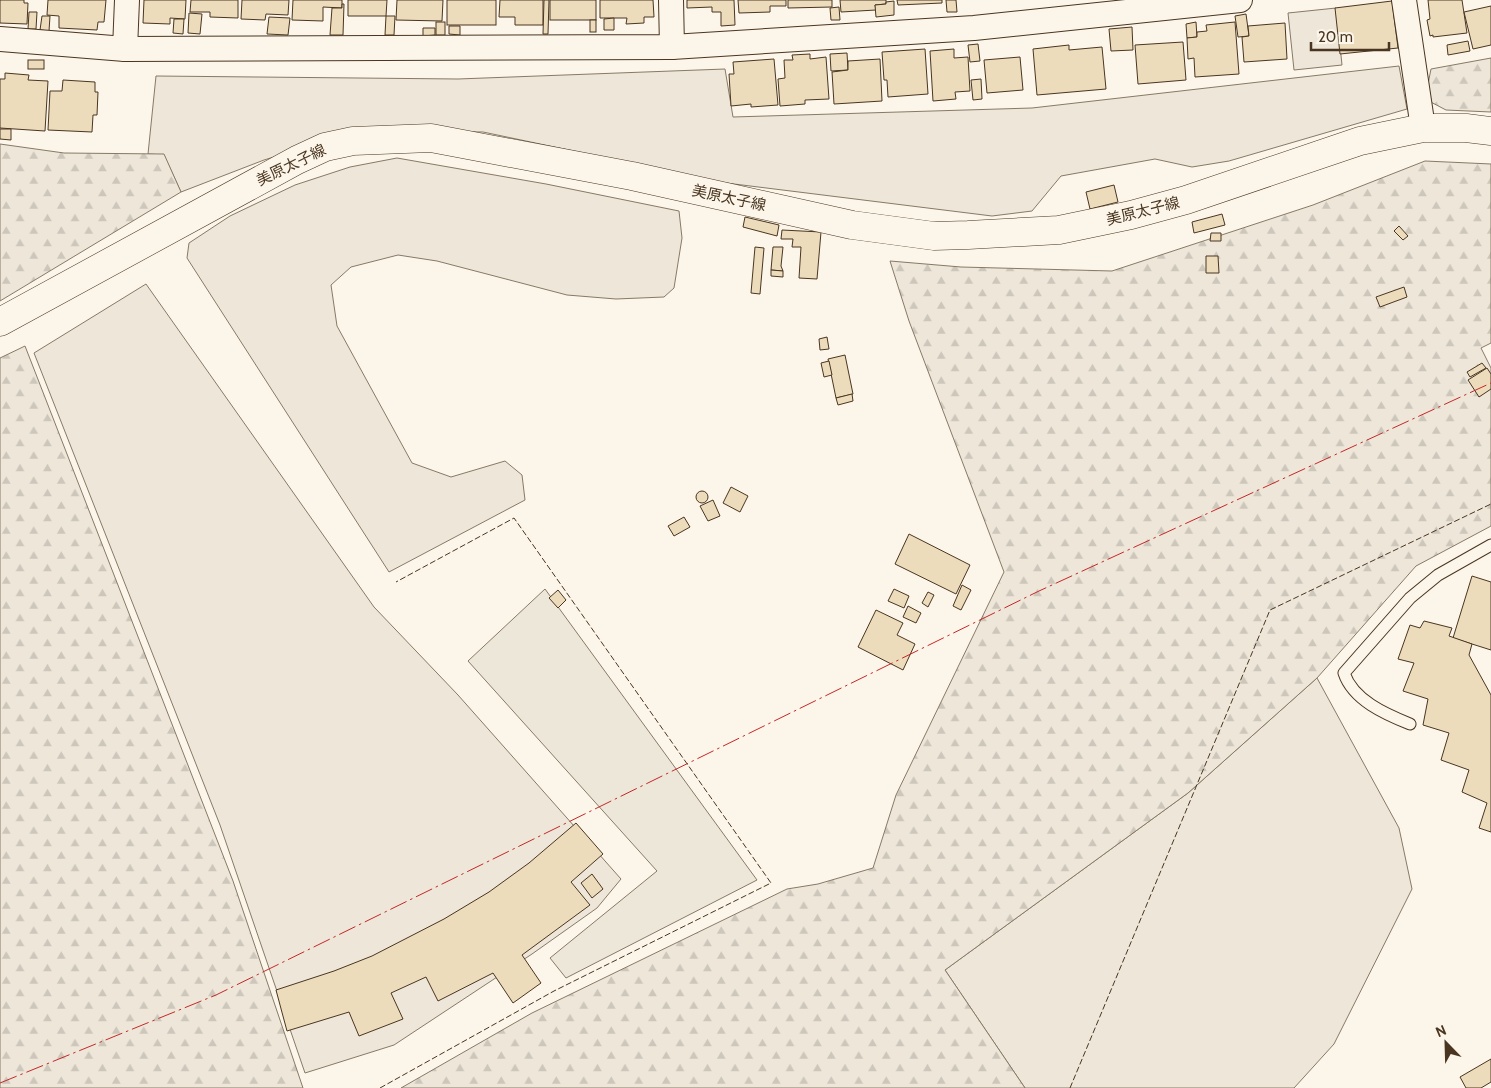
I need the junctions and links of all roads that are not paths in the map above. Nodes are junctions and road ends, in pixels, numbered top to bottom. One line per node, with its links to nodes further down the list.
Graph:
1 (127, 0): 7 (street)
2 (671, 0): 6 (street)
3 (1404, 0): 8 (street)
4 (1224, 1): 6 (street)
5 (0, 39): 7 (street)
6 (672, 47): 7 (street)
7 (125, 49)
8 (1423, 128): 9 (main road, 美原太子線); 10 (main road, 美原太子線)
9 (1491, 131)
10 (0, 322)
11 (1491, 545): 12 (lane)
12 (1410, 724)

